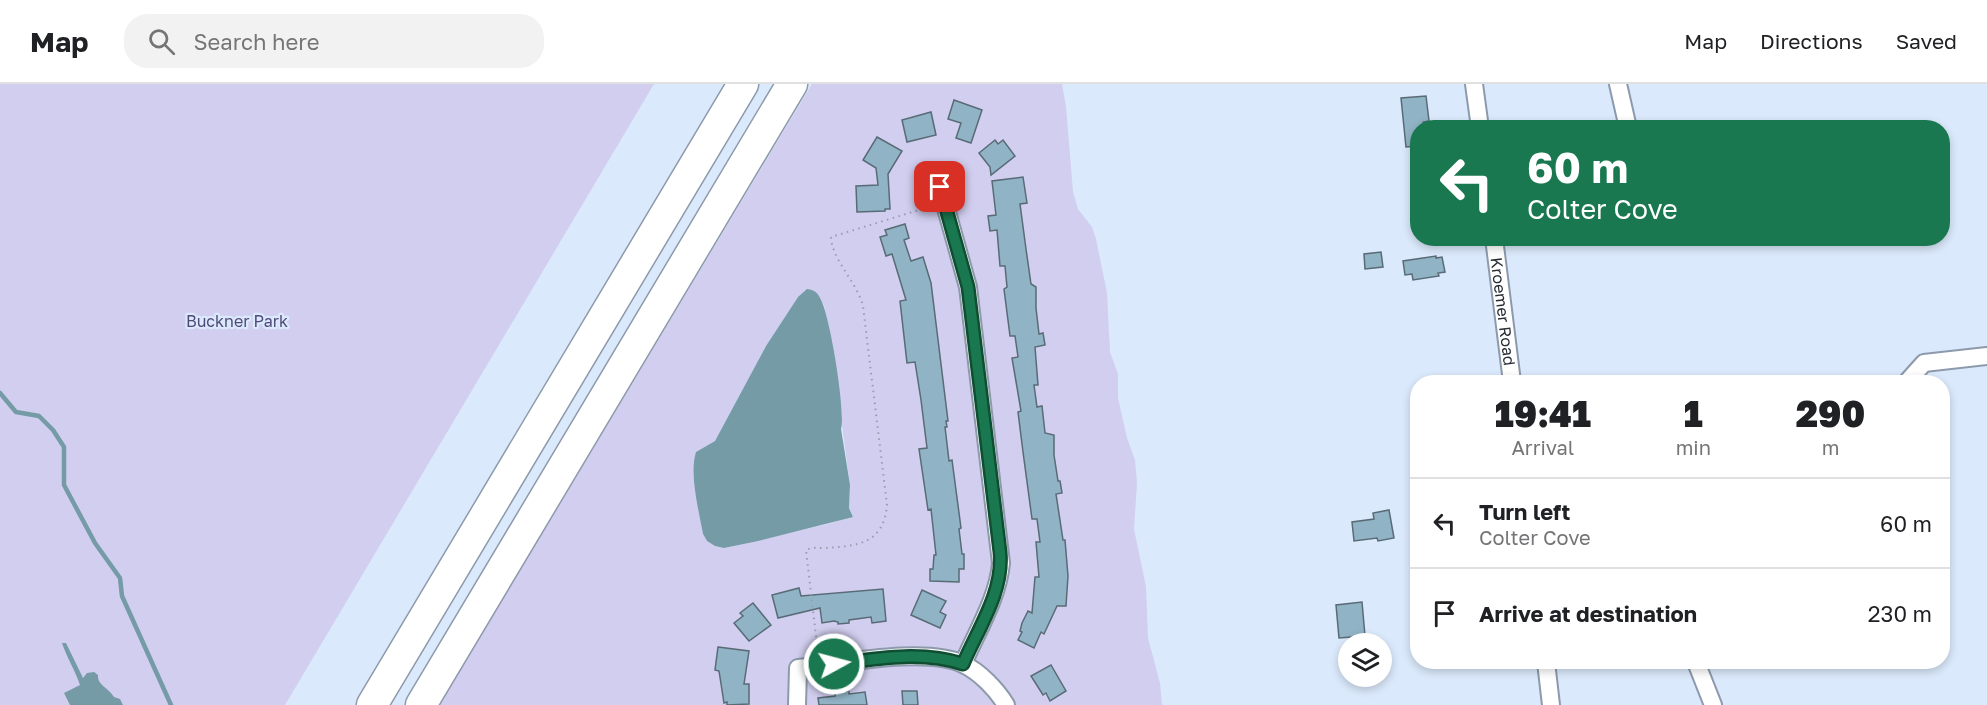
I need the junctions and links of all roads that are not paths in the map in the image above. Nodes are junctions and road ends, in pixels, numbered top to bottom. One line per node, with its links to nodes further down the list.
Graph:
1 (743, 84): 15 (highway)
2 (792, 84): 16 (highway)
3 (1474, 84): 5 (street)
4 (1618, 84): 6 (street)
5 (1479, 120)
6 (1626, 120)
7 (940, 187): 12 (street)
8 (1495, 246): 10 (street, Kroemer Road)
9 (1987, 356): 11 (street)
10 (1511, 375)
11 (1913, 375)
12 (963, 664): 17 (street); 18 (street)
13 (1547, 669): 19 (street)
14 (1699, 669): 20 (street)
15 (372, 705)
16 (421, 705)
17 (797, 705)
18 (1006, 705)
19 (1551, 705)
20 (1713, 705)

